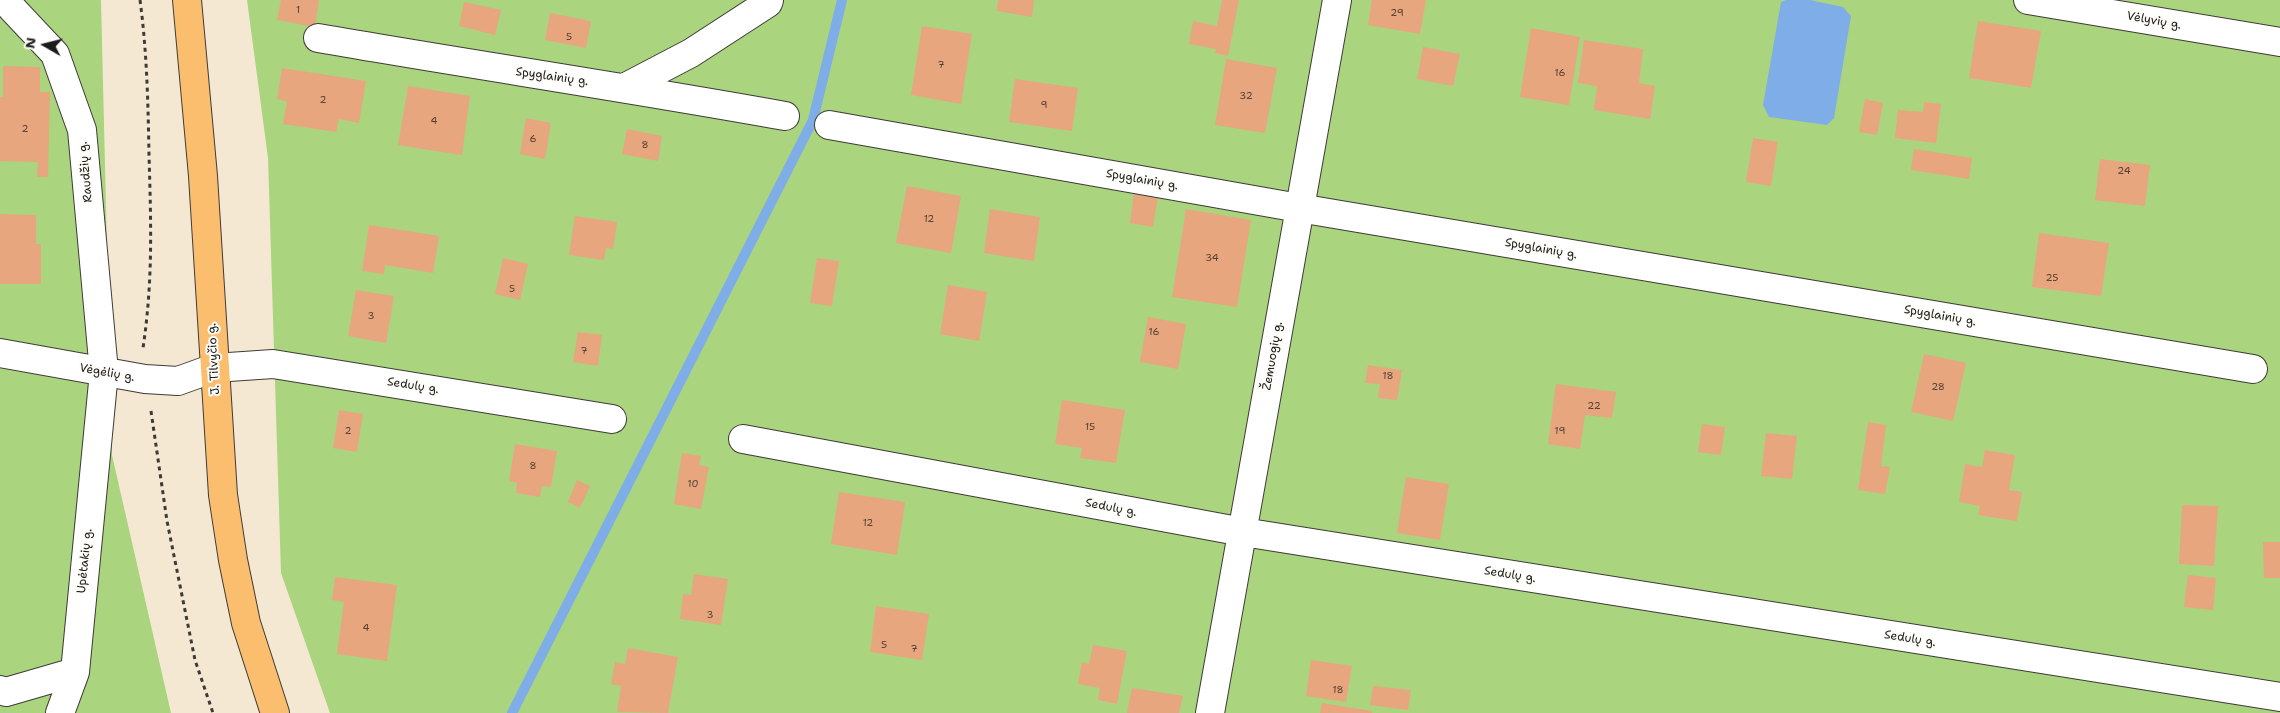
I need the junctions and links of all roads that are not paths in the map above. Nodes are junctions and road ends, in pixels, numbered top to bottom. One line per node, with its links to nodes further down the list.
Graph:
1 (187, 0): 13 (main road, J. Tilvyčio g.)
2 (769, 0): 8 (street)
3 (1337, 0): 11 (street, Žemuogių g.)
4 (2028, 0): 7 (street, Vėlyvių g.)
5 (0, 2): 15 (street, Raudžių g.)
6 (318, 38): 8 (street, Spyglainių g.)
7 (2280, 42)
8 (626, 87): 9 (street, Spyglainių g.)
9 (785, 116)
10 (829, 125): 11 (street, Spyglainių g.)
11 (1299, 208): 14 (street, Spyglainių g.); 18 (street, Žemuogių g.)
12 (0, 353): 15 (street, Vėgėlių g.)
13 (214, 368): 15 (street, Vėgėlių g.); 16 (street, Sedulų g.); 23 (main road, J. Tilvyčio g.)
14 (2253, 369)
15 (104, 372): 19 (street, Upėtakių g.)
16 (612, 419)
17 (743, 439): 18 (street, Sedulų g.)
18 (1243, 532): 21 (street, Sedulų g.); 24 (street, Žemuogių g.)
19 (74, 672): 20 (street); 22 (street, Upėtakių g.)
20 (0, 690)
21 (2280, 698)
22 (60, 713)
23 (275, 713)
24 (1210, 713)

